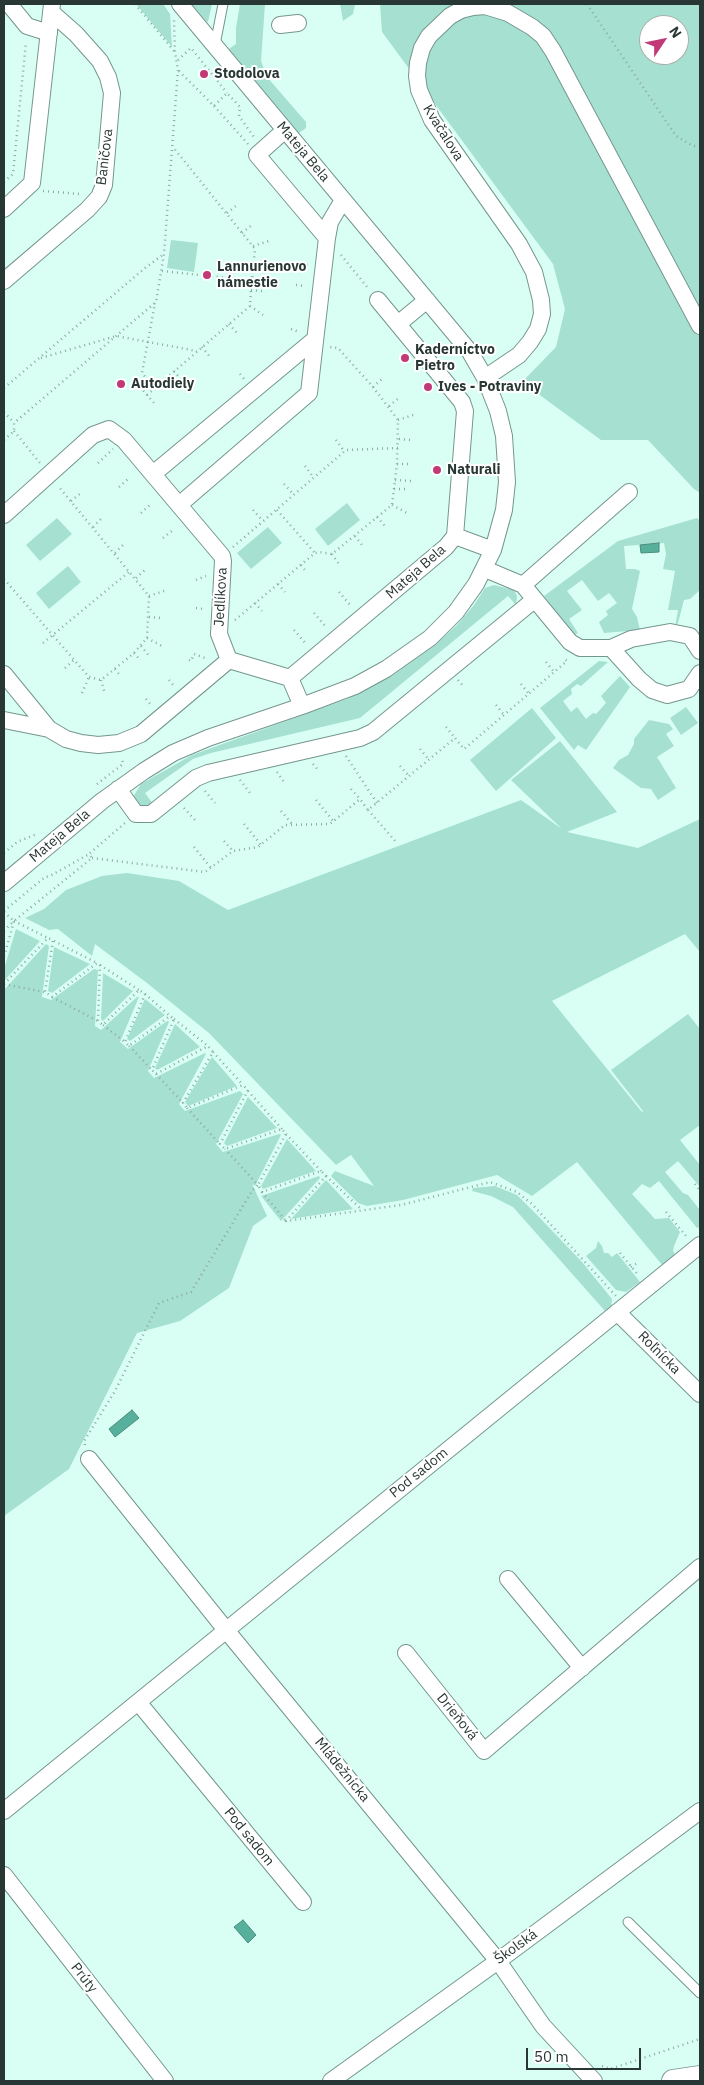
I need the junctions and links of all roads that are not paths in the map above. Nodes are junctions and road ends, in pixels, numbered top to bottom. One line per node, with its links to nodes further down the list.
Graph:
1 (10, 4): 7 (street)
2 (223, 4): 8 (lane)
3 (182, 6): 8 (street, Mateja Bela)
4 (51, 8): 7 (street, Baničova); 13 (street, Baničova)
5 (298, 23): 6 (street)
6 (280, 25)
7 (49, 34): 11 (street, Baničova)
8 (214, 46): 9 (street, Mateja Bela)
9 (285, 130): 10 (street, Mateja Bela); 12 (street)
10 (343, 200): 12 (street); 15 (street, Mateja Bela)
11 (4, 209)
12 (327, 238): 18 (street)
13 (4, 281)
14 (378, 300): 16 (street, Mateja Bela)
15 (427, 300): 16 (street); 19 (street, Mateja Bela)
16 (398, 324): 24 (street, Mateja Bela)
17 (700, 326): 19 (street, Kvačalova)
18 (322, 343): 20 (street); 22 (street)
19 (485, 378): 25 (street, Mateja Bela)
20 (153, 474): 22 (street, Jedlíkova); 23 (street, Jedlíkova)
21 (629, 492): 27 (street)
22 (179, 505): 31 (street, Jedlíkova)
23 (4, 515)
24 (455, 536): 25 (street); 34 (street, Mateja Bela)
25 (493, 550): 26 (street, Mateja Bela)
26 (485, 569): 27 (street); 35 (street, Mateja Bela)
27 (523, 585): 28 (street)
28 (534, 600): 29 (street); 38 (street)
29 (611, 648): 30 (street); 32 (street)
30 (700, 651)
31 (229, 660): 34 (street); 37 (street)
32 (700, 673)
33 (4, 674): 37 (street)
34 (290, 678): 35 (street)
35 (302, 706): 38 (street, Mateja Bela)
36 (4, 720): 37 (street)
37 (49, 730)
38 (118, 789): 39 (street, Mateja Bela)
39 (4, 883)
40 (700, 1244): 41 (street, Pod sadom)
41 (621, 1309): 42 (street, Roľnícka); 46 (street, Pod sadom)
42 (700, 1394)
43 (89, 1459): 46 (street, Mládežnícka)
44 (700, 1567): 48 (street, Drieňová)
45 (508, 1579): 48 (street)
46 (226, 1630): 49 (street, Pod sadom); 55 (street, Mládežnícka)
47 (406, 1653): 48 (street, Drieňová)
48 (582, 1668)
49 (138, 1702): 50 (street, Pod sadom); 53 (street, Pod sadom)
50 (4, 1810)
51 (700, 1811): 55 (street, Školská)
52 (4, 1875): 59 (street, Prúty)
53 (303, 1902)
54 (628, 1922): 56 (lane)
55 (498, 1961): 58 (street, Mládežnícka); 60 (street, Školská)
56 (700, 1993)
57 (700, 2077): 61 (street)
58 (591, 2078)
59 (165, 2081)
60 (331, 2081)
61 (673, 2081)

